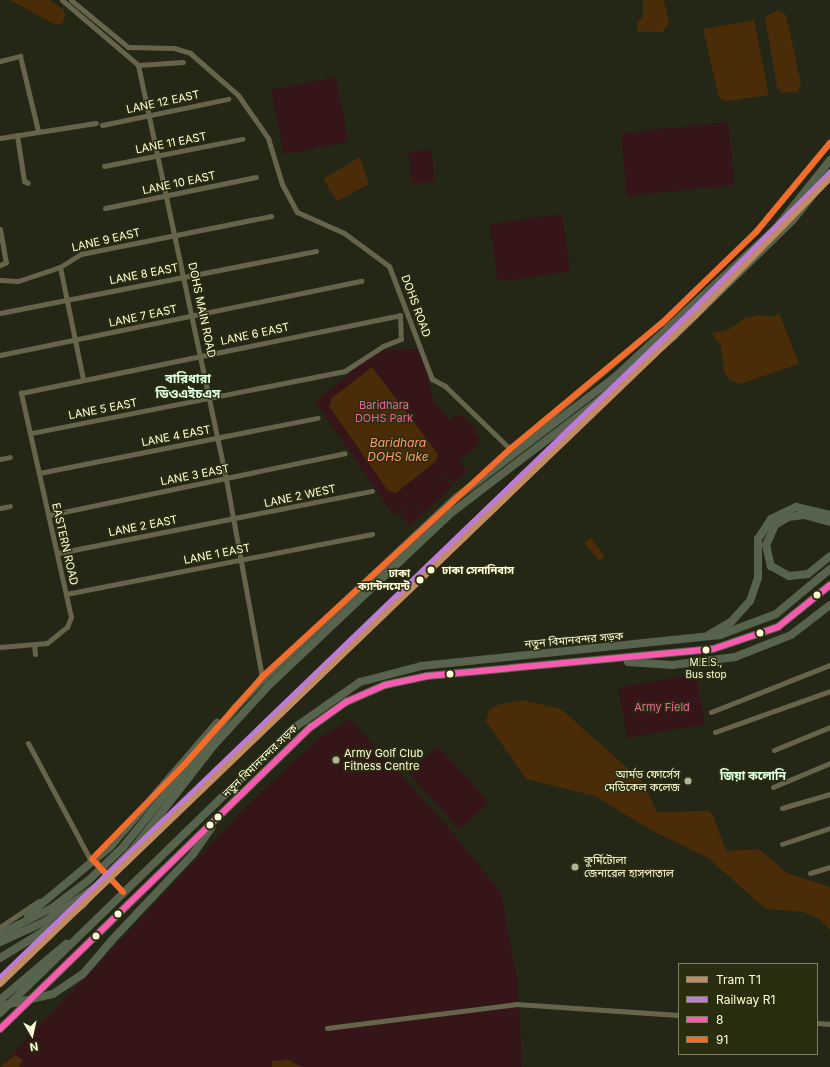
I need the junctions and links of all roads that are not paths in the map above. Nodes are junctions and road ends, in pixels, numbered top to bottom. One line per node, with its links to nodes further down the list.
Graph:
1 (62, 0): 4 (street)
2 (71, 0): 3 (street)
3 (128, 47): 4 (street); 47 (street, DOHS ROAD)
4 (124, 51): 7 (street)
5 (0, 61): 12 (street)
6 (183, 62): 7 (street)
7 (138, 65): 9 (street, DOHS MAIN ROAD)
8 (228, 99): 9 (street, LANE 12 EAST)
9 (149, 115): 11 (street, LANE 12 EAST); 17 (street, DOHS MAIN ROAD)
10 (96, 122): 12 (street)
11 (102, 125)
12 (38, 131): 13 (street)
13 (17, 135): 14 (street); 22 (street)
14 (0, 138)
15 (242, 139): 17 (street, LANE 11 EAST)
16 (830, 143): 47 (street)
17 (159, 155): 19 (street, LANE 11 EAST); 23 (street, DOHS MAIN ROAD)
18 (830, 160): 78 (highway, bridge)
19 (104, 166)
20 (830, 173): 94 (highway, bridge)
21 (256, 177): 23 (street, LANE 10 EAST)
22 (28, 184)
23 (168, 196): 24 (street, LANE 10 EAST); 27 (street, DOHS MAIN ROAD)
24 (106, 208)
25 (271, 216): 27 (street, LANE 9 EAST)
26 (0, 229): 29 (street)
27 (176, 236): 30 (street, LANE 9 EAST); 31 (street, DOHS MAIN ROAD)
28 (316, 251): 31 (street, LANE 8 EAST)
29 (0, 265)
30 (60, 266): 32 (street, LANE 9 EAST); 34 (street)
31 (184, 276): 34 (street, LANE 8 EAST); 36 (street, DOHS MAIN ROAD)
32 (0, 280)
33 (361, 281): 36 (street, LANE 7 EAST)
34 (66, 299): 35 (street, LANE 8 EAST); 37 (street)
35 (0, 313)
36 (192, 316): 37 (street, LANE 7 EAST); 39 (street, DOHS MAIN ROAD)
37 (75, 340): 38 (street, LANE 7 EAST); 41 (street)
38 (0, 355)
39 (201, 356): 40 (street, LANE 6 EAST); 41 (street, LANE 6 EAST); 43 (street, DOHS MAIN ROAD)
40 (345, 371): 43 (street, LANE 5 EAST)
41 (83, 379): 42 (street, LANE 6 EAST)
42 (21, 393): 45 (street, EASTERN ROAD)
43 (210, 398): 45 (street, LANE 5 EAST); 46 (street, DOHS MAIN ROAD)
44 (318, 418): 46 (street, LANE 4 EAST)
45 (31, 433): 51 (street, EASTERN ROAD)
46 (218, 438): 51 (street, LANE 4 EAST); 52 (street, DOHS MAIN ROAD)
47 (510, 449): 76 (street)
48 (345, 453): 52 (street, LANE 3 EAST)
49 (10, 457): 50 (street)
50 (0, 459)
51 (38, 473): 56 (street, EASTERN ROAD)
52 (226, 479): 56 (street, LANE 3 EAST); 58 (street, DOHS MAIN ROAD)
53 (372, 491): 58 (street, LANE 2 WEST)
54 (10, 506): 55 (street)
55 (0, 508)
56 (49, 515): 61 (street, EASTERN ROAD)
57 (830, 515): 68 (highway)
58 (233, 520): 61 (street, LANE 2 EAST); 63 (street, DOHS MAIN ROAD)
59 (830, 522): 62 (highway)
60 (372, 534): 63 (street, LANE 1 EAST)
61 (58, 553): 66 (street, EASTERN ROAD)
62 (830, 556)
63 (242, 560): 66 (street, LANE 1 EAST); 76 (street, DOHS MAIN ROAD)
64 (830, 569): 68 (highway, নতুন বিমানবন্দর সড়ক)
65 (830, 585): 73 (highway, নতুন বিমানবন্দর সড়ক)
66 (66, 594): 69 (street, EASTERN ROAD)
67 (830, 605): 73 (highway)
68 (699, 639): 72 (highway, নতুন বিমানবন্দর সড়ক)
69 (34, 645): 70 (street, EASTERN ROAD); 71 (street)
70 (0, 647)
71 (35, 654)
72 (524, 655): 75 (highway); 95 (highway, নতুন বিমানবন্দর সড়ক)
73 (621, 660): 75 (highway, নতুন বিমানবন্দর সড়ক)
74 (830, 665): 79 (street)
75 (524, 667): 88 (highway, নতুন বিমানবন্দর সড়ক)
76 (262, 677): 91 (street)
77 (830, 691): 81 (street)
78 (234, 708): 98 (highway, bridge); 98 (highway, bridge)
79 (711, 712)
80 (830, 727): 83 (street)
81 (715, 732)
82 (28, 743): 91 (street)
83 (774, 750)
84 (830, 763): 85 (street)
85 (773, 786)
86 (830, 794): 87 (street)
87 (782, 808)
88 (219, 816): 102 (highway, bridge); 108 (highway, নতুন বিমানবন্দর সড়ক)
89 (830, 828): 90 (street)
90 (782, 844)
91 (92, 859): 95 (street); 96 (street)
92 (830, 866): 93 (street)
93 (810, 873)
94 (96, 887): 99 (highway, bridge); 100 (highway)
95 (123, 892): 97 (highway, নতুন বিমানবন্দর সড়ক)
96 (0, 927)
97 (82, 933): 101 (highway); 103 (highway, নতুন বিমানবন্দর সড়ক)
98 (0, 935)
99 (0, 942)
100 (0, 958)
101 (0, 1000)
102 (0, 1006)
103 (0, 1013)
104 (678, 1015): 107 (street)
105 (818, 1023): 106 (street)
106 (830, 1024)
107 (327, 1028)
108 (0, 1029)

